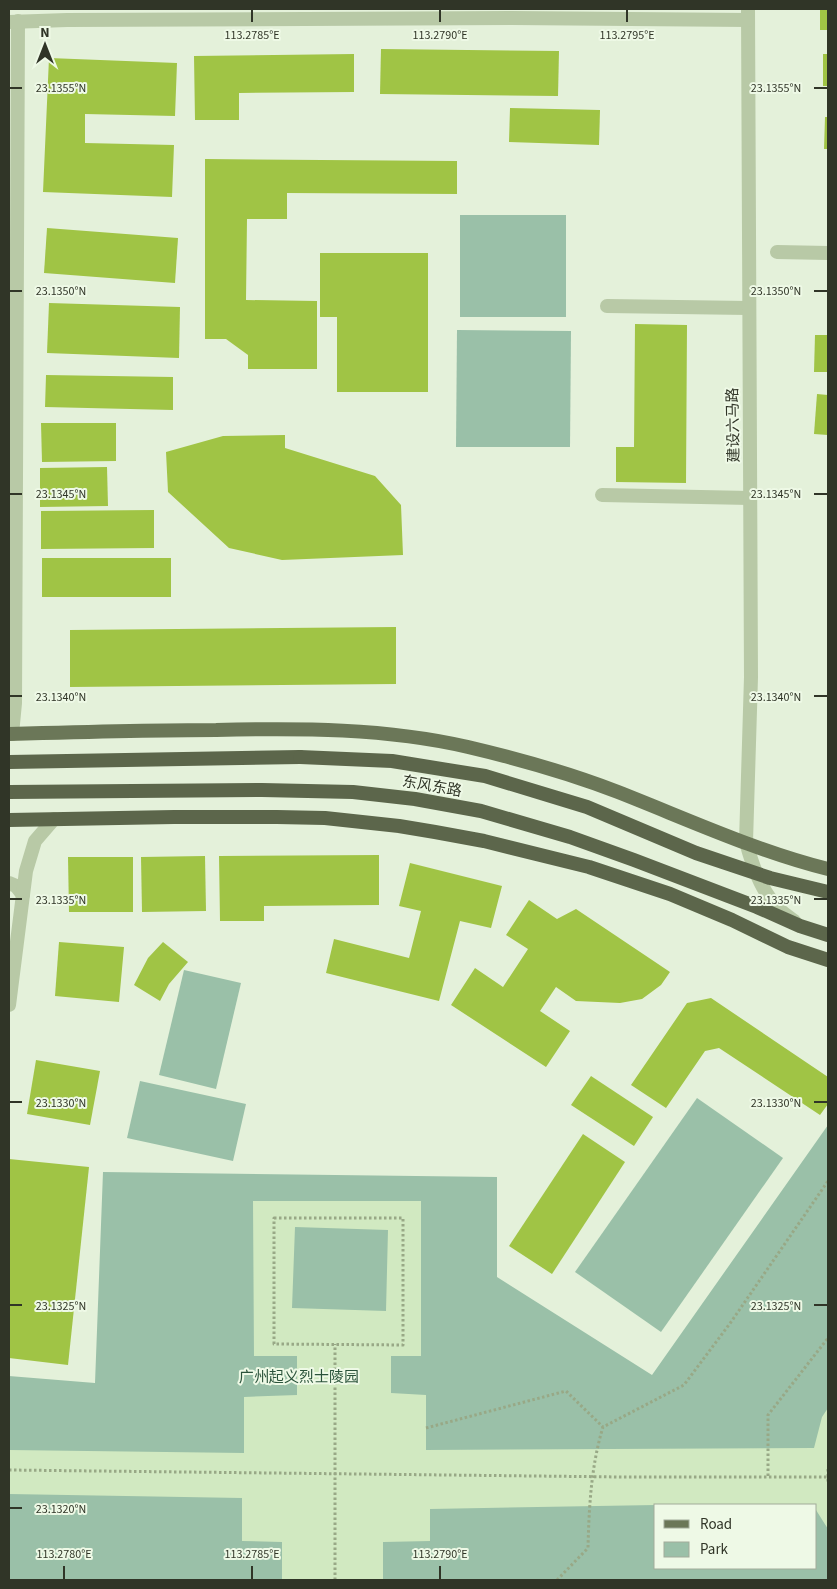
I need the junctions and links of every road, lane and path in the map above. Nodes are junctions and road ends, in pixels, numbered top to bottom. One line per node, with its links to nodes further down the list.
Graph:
1 (512, 13): 3 (street); 4 (street)
2 (66, 14): 3 (street); 5 (street)
3 (292, 14)
4 (748, 14): 9 (street, 建设六马路)
5 (13, 21): 12 (street)
6 (777, 252): 7 (street)
7 (828, 253)
8 (607, 306): 9 (street)
9 (748, 308): 11 (street, 建设六马路)
10 (602, 495): 11 (street)
11 (750, 498): 17 (street, 建设六马路)
12 (11, 734): 17 (main road)
13 (9, 762): 20 (highway, bridge)
14 (9, 792): 22 (highway, 东风东路)
15 (54, 819): 16 (highway); 21 (street); 24 (highway)
16 (9, 820)
17 (746, 842): 18 (main road); 22 (street, 建设六马路)
18 (828, 869)
19 (9, 883): 21 (street)
20 (828, 892)
21 (23, 895): 25 (street)
22 (800, 926): 23 (highway, 东风东路)
23 (828, 935)
24 (828, 960)
25 (9, 1004)
26 (828, 1181): 29 (path)
27 (828, 1338): 35 (path)
28 (335, 1344): 28 (path); 33 (path)
29 (603, 1427): 30 (path); 34 (path)
30 (426, 1428)
31 (828, 1469): 36 (path)
32 (9, 1470): 33 (path)
33 (335, 1474): 34 (path); 38 (path)
34 (593, 1476): 35 (path); 39 (path)
35 (768, 1477): 36 (path)
36 (827, 1477): 37 (path)
37 (828, 1482)
38 (335, 1580)
39 (557, 1580)

